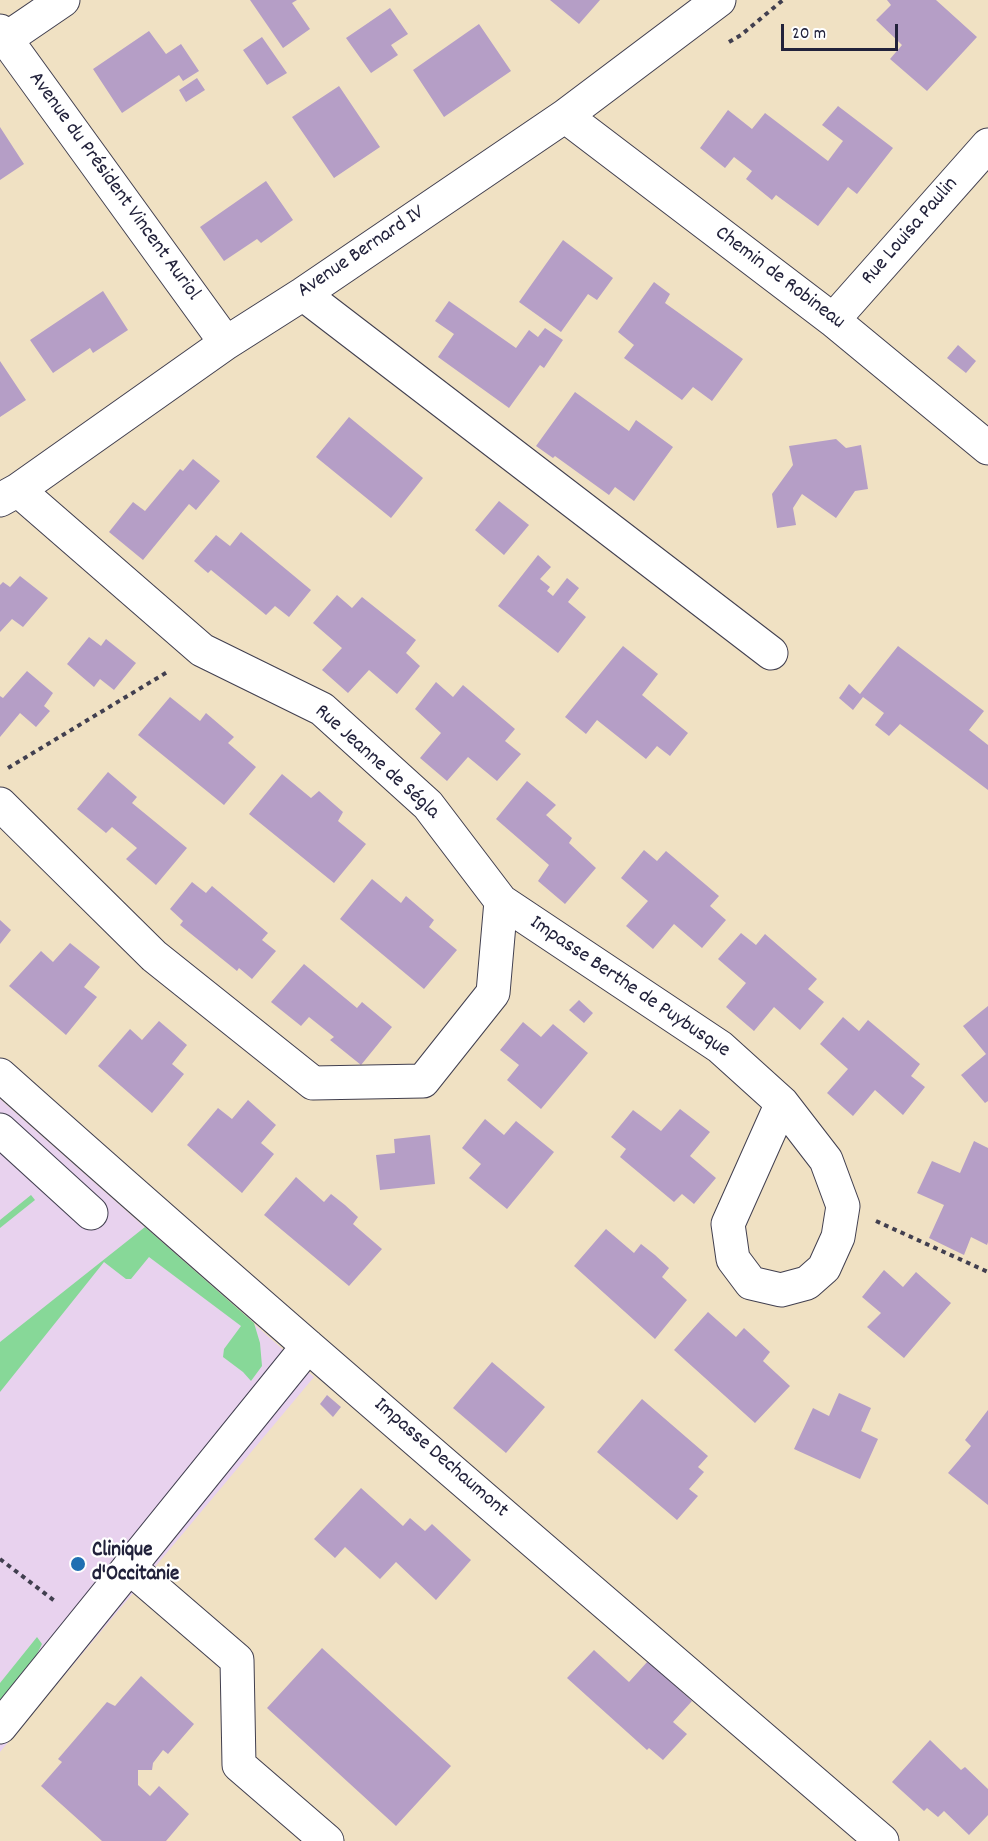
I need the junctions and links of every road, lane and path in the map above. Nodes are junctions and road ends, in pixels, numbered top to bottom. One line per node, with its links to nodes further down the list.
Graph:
1 (63, 0): 3 (street)
2 (719, 0): 4 (street, Avenue Bernard IV)
3 (2, 38): 8 (street, Avenue du Président Vincent Auriol)
4 (565, 116): 6 (street, Avenue Bernard IV); 7 (street, Chemin de Robineau)
5 (988, 145): 7 (street, Rue Louisa Paulin)
6 (303, 294): 8 (street, Avenue Bernard IV); 12 (street)
7 (833, 320): 9 (street, Chemin de Robineau)
8 (226, 343): 10 (street, Avenue Bernard IV)
9 (988, 448)
10 (9, 495): 11 (street, Rue Jeanne de Ségla)
11 (202, 650): 13 (path); 15 (street, Rue Jeanne de Ségla)
12 (771, 653)
13 (0, 773)
14 (0, 804): 15 (street)
15 (501, 901): 17 (street, Impasse Berthe de Puybusque)
16 (0, 1074): 22 (street, Impasse Dechaumont)
17 (782, 1103): 19 (street, Impasse Berthe de Puybusque); 19 (street)
18 (0, 1130): 20 (street)
19 (843, 1206): 21 (path)
20 (91, 1213)
21 (988, 1272)
22 (308, 1346): 24 (street); 28 (street, Impasse Dechaumont)
23 (0, 1559): 25 (path)
24 (129, 1567): 26 (street); 27 (street)
25 (58, 1604)
26 (0, 1727)
27 (327, 1841)
28 (882, 1841)

